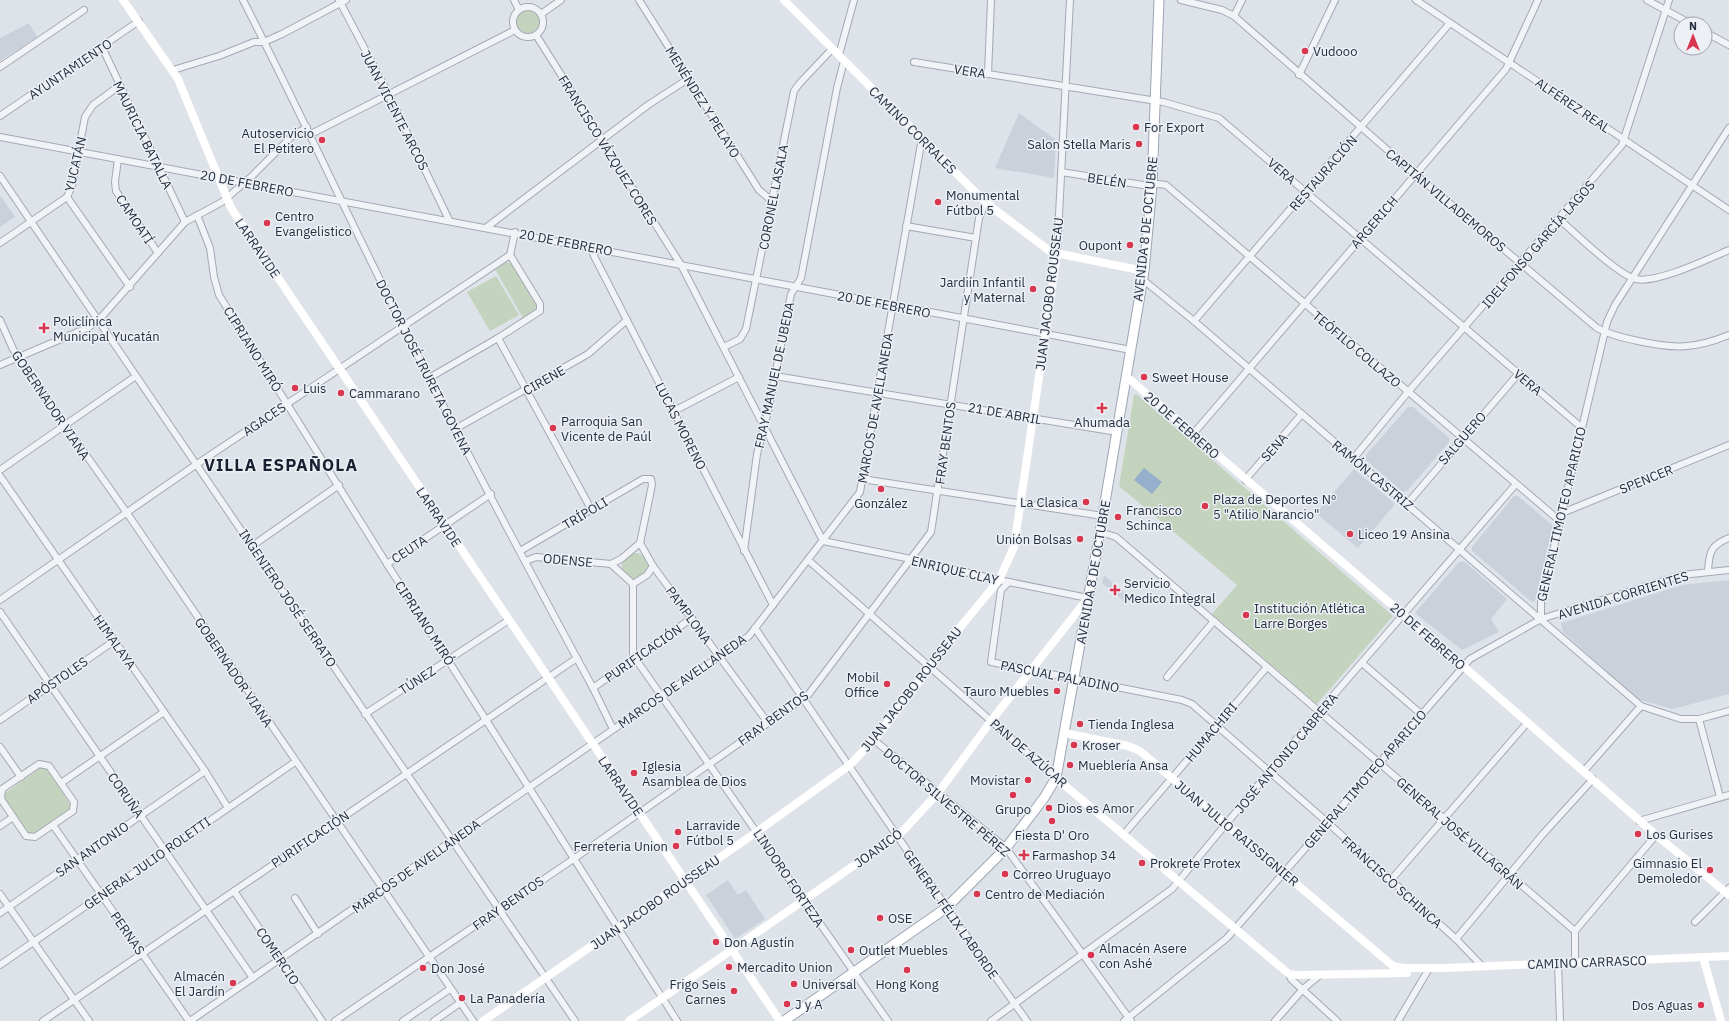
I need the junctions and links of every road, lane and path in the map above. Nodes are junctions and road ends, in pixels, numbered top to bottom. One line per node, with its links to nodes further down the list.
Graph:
1 (123, 0): 25 (street, LARRAVIDE)
2 (243, 0): 30 (street, DOCTOR JOSÉ IRURETA GOYENA)
3 (514, 0): 20 (street)
4 (561, 0): 22 (street)
5 (639, 0): 41 (street, MENÉNDEZ Y PELAYO)
6 (784, 0): 33 (street, CAMINO CORRALES)
7 (854, 0): 34 (street, FRAY MANUEL DE UBEDA)
8 (991, 0): 39 (street)
9 (1070, 0): 43 (street, JUAN JACOBO ROUSSEAU)
10 (1159, 0): 45 (main road, AVENIDA 8 DE OCTUBRE)
11 (1182, 0): 23 (street, CAPITÁN VILLADEMOROS)
12 (1242, 0): 23 (street)
13 (1335, 0): 40 (street)
14 (1416, 0): 26 (street, ALFÉREZ REAL)
15 (1538, 0): 36 (street, ARGERICH)
16 (1647, 0): 21 (street)
17 (1669, 0): 21 (street, IDELFONSO GARCÍA LAGOS)
18 (342, 1): 30 (street); 44 (street, JUAN VICENTE ARCOS)
19 (84, 10): 37 (street)
20 (519, 10): 22 (street); 27 (street)
21 (1666, 10): 24 (street); 54 (street, IDELFONSO GARCÍA LAGOS)
22 (541, 14): 28 (street)
23 (1234, 16): 40 (street, CAPITÁN VILLADEMOROS)
24 (1677, 16)
25 (139, 21): 32 (street, AYUNTAMIENTO); 38 (street, LARRAVIDE)
26 (1450, 23): 36 (street, ALFÉREZ REAL); 48 (street, RESTAURACIÓN)
27 (515, 30): 28 (street); 44 (street)
28 (536, 35): 53 (street, FRANCISCO VÁZQUEZ CORES)
29 (1713, 36): 31 (street)
30 (264, 42): 38 (street); 47 (street, DOCTOR JOSÉ IRURETA GOYENA)
31 (1729, 45)
32 (102, 47): 42 (street, MAURICIA BATALLA); 46 (street, AYUNTAMIENTO)
33 (832, 49): 34 (street, CAMINO CORRALES); 69 (street, CORONEL LASALA)
34 (842, 58): 52 (street, CAMINO CORRALES); 95 (street, FRAY MANUEL DE UBEDA)
35 (914, 62): 39 (street, VERA)
36 (1510, 62): 54 (street, ALFÉREZ REAL); 59 (street, ARGERICH)
37 (0, 67)
38 (173, 70): 61 (street, LARRAVIDE)
39 (988, 74): 43 (street, VERA)
40 (1299, 75): 48 (street, CAPITÁN VILLADEMOROS)
41 (688, 79): 53 (street); 69 (street, MENÉNDEZ Y PELAYO)
42 (120, 86): 55 (street, YUCATÁN); 57 (street, MAURICIA BATALLA)
43 (1066, 87): 45 (street, VERA); 58 (street, JUAN JACOBO ROUSSEAU)
44 (389, 95): 50 (street); 74 (street, JUAN VICENTE ARCOS)
45 (1154, 100): 63 (main road, AVENIDA 8 DE OCTUBRE); 65 (street, VERA)
46 (0, 116)
47 (307, 127): 50 (street, DOCTOR JOSÉ IRURETA GOYENA); 62 (street)
48 (1362, 128): 59 (street, CAPITÁN VILLADEMOROS); 65 (street, RESTAURACIÓN)
49 (1729, 128): 64 (street, GENERAL TIMOTEO APARICIO)
50 (311, 134): 68 (street, DOCTOR JOSÉ IRURETA GOYENA)
51 (0, 137): 55 (street, 20 DE FEBRERO)
52 (922, 138): 70 (street, CAMINO CORRALES); 77 (street, MARCOS DE AVELLANEDA)
53 (601, 140): 78 (street); 90 (street, FRANCISCO VÁZQUEZ CORES)
54 (1625, 140): 64 (street, ALFÉREZ REAL); 73 (street, IDELFONSO GARCÍA LAGOS)
55 (78, 152): 56 (street, 20 DE FEBRERO); 66 (street, YUCATÁN)
56 (118, 159): 57 (street, 20 DE FEBRERO); 85 (street, CAMOATÍ)
57 (159, 167): 61 (street, 20 DE FEBRERO); 76 (street, MAURICIA BATALLA)
58 (1061, 172): 63 (street, BELÉN); 86 (street, JUAN JACOBO ROUSSEAU)
59 (1415, 174): 81 (street, ARGERICH); 89 (street, CAPITÁN VILLADEMOROS)
60 (0, 176): 75 (street, INGENIERO JOSÉ SERRATO)
61 (218, 177): 62 (street, 20 DE FEBRERO); 67 (street, LARRAVIDE)
62 (245, 183): 67 (street); 68 (street, 20 DE FEBRERO)
63 (1152, 185): 88 (street, TEÓFILO COLLAZO); 91 (main road, AVENIDA 8 DE OCTUBRE)
64 (1692, 185): 71 (street, ALFÉREZ REAL); 92 (street, GENERAL TIMOTEO APARICIO)
65 (1306, 192): 81 (street, VERA); 88 (street, RESTAURACIÓN)
66 (67, 196): 75 (street); 94 (street, YUCATÁN)
67 (226, 198): 72 (street); 114 (street, LARRAVIDE)
68 (340, 200): 74 (street, 20 DE FEBRERO); 103 (street, DOCTOR JOSÉ IRURETA GOYENA)
69 (772, 201): 93 (street, CORONEL LASALA)
70 (986, 202): 80 (street, FRAY BENTOS); 86 (street, CAMINO CORRALES)
71 (1729, 210)
72 (197, 215): 76 (street); 124 (street, CIPRIANO MIRÓ)
73 (1559, 219): 89 (street, IDELFONSO GARCÍA LAGOS); 92 (street)
74 (449, 220): 78 (street, 20 DE FEBRERO)
75 (31, 222): 82 (street); 101 (street, INGENIERO JOSÉ SERRATO)
76 (185, 222): 85 (street)
77 (906, 226): 80 (street); 97 (street, MARCOS DE AVELLANEDA)
78 (487, 227): 79 (street, 20 DE FEBRERO)
79 (515, 232): 83 (street, 20 DE FEBRERO); 87 (street)
80 (976, 238): 100 (street, FRAY BENTOS)
81 (1360, 238): 96 (street, ARGERICH); 104 (street, VERA)
82 (0, 243)
83 (592, 248): 90 (street, 20 DE FEBRERO); 99 (street, LUCAS MORENO)
84 (1729, 250): 92 (street)
85 (158, 254): 94 (street)
86 (1056, 254): 91 (street, CAMINO CORRALES); 106 (street, JUAN JACOBO ROUSSEAU)
87 (510, 255): 103 (street, AGACES); 108 (street)
88 (1249, 257): 96 (street, TEÓFILO COLLAZO); 102 (street, RESTAURACIÓN)
89 (1521, 264): 104 (street, IDELFONSO GARCÍA LAGOS); 105 (street, CAPITÁN VILLADEMOROS)
90 (681, 265): 93 (street, 20 DE FEBRERO); 109 (street, FRANCISCO VÁZQUEZ CORES)
91 (1143, 275): 102 (street, RAMÓN CASTRIZ); 110 (main road, AVENIDA 8 DE OCTUBRE)
92 (1632, 278): 105 (street, GENERAL TIMOTEO APARICIO)
93 (757, 280): 95 (street, 20 DE FEBRERO); 109 (street, CORONEL LASALA)
94 (130, 287): 101 (street)
95 (794, 287): 97 (street, 20 DE FEBRERO); 117 (street, FRAY MANUEL DE UBEDA)
96 (1304, 303): 113 (street, ARGERICH); 122 (street, TEÓFILO COLLAZO)
97 (893, 306): 100 (street, 20 DE FEBRERO); 123 (street, MARCOS DE AVELLANEDA)
98 (0, 320): 111 (street, GOBERNADOR VIANA)
99 (627, 320): 121 (street, CIRENE); 126 (street, LUCAS MORENO)
100 (963, 320): 106 (street, 20 DE FEBRERO); 125 (street, FRAY BENTOS)
101 (98, 321): 111 (street); 116 (street, INGENIERO JOSÉ SERRATO)
102 (1194, 321): 113 (street, RAMÓN CASTRIZ)
103 (402, 326): 114 (street, AGACES); 120 (street, DOCTOR JOSÉ IRURETA GOYENA)
104 (1465, 328): 115 (street, VERA); 122 (street, IDELFONSO GARCÍA LAGOS)
105 (1604, 332): 107 (street, CAPITÁN VILLADEMOROS); 131 (street, GENERAL TIMOTEO APARICIO)
106 (1045, 334): 110 (street, 20 DE FEBRERO); 128 (street, JUAN JACOBO ROUSSEAU)
107 (1729, 335)
108 (498, 338): 120 (street); 121 (street)
109 (724, 347): 118 (street, FRANCISCO VÁZQUEZ CORES)
110 (1131, 350): 119 (main road, AVENIDA 8 DE OCTUBRE)
111 (18, 358): 112 (street); 129 (street, GOBERNADOR VIANA)
112 (0, 365)
113 (1249, 368): 127 (street, RAMÓN CASTRIZ); 134 (street, ARGERICH)
114 (339, 369): 124 (street, AGACES); 154 (street, LARRAVIDE)
115 (1518, 373): 131 (street, VERA); 135 (street, SALGUERO)
116 (136, 376): 129 (street); 138 (street, INGENIERO JOSÉ SERRATO)
117 (775, 376): 123 (street, 21 DE ABRIL); 130 (street, FRAY MANUEL DE UBEDA)
118 (739, 377): 126 (street); 130 (street, FRANCISCO VÁZQUEZ CORES)
119 (1127, 377): 133 (main road, AVENIDA 8 DE OCTUBRE); 134 (street, 20 DE FEBRERO)
120 (429, 378): 132 (street, DOCTOR JOSÉ IRURETA GOYENA)
121 (526, 391): 132 (street, CIRENE); 149 (street)
122 (1408, 392): 135 (street, TEÓFILO COLLAZO); 137 (street, IDELFONSO GARCÍA LAGOS)
123 (877, 393): 125 (street, 21 DE ABRIL); 141 (street, MARCOS DE AVELLANEDA)
124 (288, 403): 138 (street, AGACES); 144 (street, CIPRIANO MIRÓ)
125 (951, 404): 128 (street, 21 DE ABRIL); 145 (street, FRAY BENTOS)
126 (674, 411): 162 (street, LUCAS MORENO)
127 (1302, 414): 137 (street, RAMÓN CASTRIZ); 142 (street, SENA)
128 (1032, 418): 133 (street, 21 DE ABRIL); 147 (street, JUAN JACOBO ROUSSEAU)
129 (64, 425): 139 (street); 150 (street, GOBERNADOR VIANA)
130 (764, 427): 157 (street, FRANCISCO VÁZQUEZ CORES); 162 (street, FRAY MANUEL DE UBEDA)
131 (1581, 427): 151 (street, GENERAL TIMOTEO APARICIO)
132 (455, 429): 146 (street, DOCTOR JOSÉ IRURETA GOYENA)
133 (1117, 432): 152 (main road, AVENIDA 8 DE OCTUBRE)
134 (1194, 434): 142 (street, 20 DE FEBRERO)
135 (1462, 438): 143 (street, TEÓFILO COLLAZO); 148 (street, SALGUERO)
136 (1729, 445): 151 (street, SPENCER)
137 (1353, 459): 148 (street, RAMÓN CASTRIZ)
138 (197, 464): 150 (street, AGACES); 159 (street, INGENIERO JOSÉ SERRATO)
139 (0, 470)
140 (0, 476): 164 (street, HIMALAYA)
141 (862, 479): 145 (street); 157 (street, MARCOS DE AVELLANEDA)
142 (1245, 480): 182 (street, 20 DE FEBRERO)
143 (1516, 484): 153 (street, TEÓFILO COLLAZO); 160 (street, JOSÉ ANTONIO CABRERA)
144 (339, 485): 159 (street); 167 (street, CIPRIANO MIRÓ)
145 (938, 491): 147 (street); 163 (street, FRAY BENTOS)
146 (491, 494): 154 (street, CEUTA); 161 (street, DOCTOR JOSÉ IRURETA GOYENA)
147 (1020, 503): 152 (street); 172 (street, JUAN JACOBO ROUSSEAU)
148 (1406, 504): 160 (street, RAMÓN CASTRIZ)
149 (591, 509): 158 (street, TRÍPOLI); 161 (street, TRÍPOLI)
150 (127, 513): 164 (street, AGACES); 225 (street, GOBERNADOR VIANA)
151 (1562, 513): 153 (street, GENERAL TIMOTEO APARICIO)
152 (1103, 516): 155 (main road, AVENIDA 8 DE OCTUBRE)
153 (1560, 521): 184 (street, GENERAL TIMOTEO APARICIO)
154 (445, 526): 167 (street, CEUTA); 185 (street, LARRAVIDE)
155 (1100, 532): 177 (main road, AVENIDA 8 DE OCTUBRE); 186 (street, GENERAL JOSÉ VILLAGRÁN)
156 (1729, 538): 171 (street)
157 (823, 541): 163 (street, ENRIQUE CLAY); 165 (street, MARCOS DE AVELLANEDA)
158 (640, 543): 168 (street, ODENSE); 169 (street, PAMPLONA)
159 (252, 546): 210 (street, INGENIERO JOSÉ SERRATO)
160 (1460, 549): 182 (street, JOSÉ ANTONIO CABRERA); 184 (street, RAMÓN CASTRIZ)
161 (520, 551): 166 (street, DOCTOR JOSÉ IRURETA GOYENA)
162 (744, 551): 179 (street, LUCAS MORENO)
163 (911, 559): 172 (street, ENRIQUE CLAY); 181 (street, FRAY BENTOS)
164 (58, 560): 178 (street, AGACES); 188 (street, HIMALAYA)
165 (808, 560): 179 (street, MARCOS DE AVELLANEDA); 181 (street, PAN DE AZÚCAR)
166 (526, 561): 168 (street, ODENSE); 190 (street, DOCTOR JOSÉ IRURETA GOYENA)
167 (387, 564): 192 (street, CIPRIANO MIRÓ)
168 (611, 564): 174 (street, ODENSE)
169 (653, 566): 174 (street); 183 (street, PAMPLONA)
170 (1729, 570): 171 (street, AVENIDA CORRIENTES)
171 (1708, 571): 184 (street, AVENIDA CORRIENTES)
172 (997, 580): 173 (street, ENRIQUE CLAY); 175 (street, JUAN JACOBO ROUSSEAU)
173 (1009, 582): 176 (street, PASCUAL PALADINO); 177 (street, ENRIQUE CLAY)
174 (633, 584): 191 (street)
175 (990, 592): 176 (street); 195 (street, JUAN JACOBO ROUSSEAU)
176 (1000, 598): 197 (street, PASCUAL PALADINO)
177 (1088, 598): 197 (street, JOANICÓ); 200 (main road, AVENIDA 8 DE OCTUBRE)
178 (0, 600)
179 (772, 604): 187 (street, MARCOS DE AVELLANEDA)
180 (0, 612): 201 (street, CORUÑA)
181 (869, 613): 195 (street, PAN DE AZÚCAR); 204 (street, FRAY BENTOS)
182 (1403, 615): 193 (street, JOSÉ ANTONIO CABRERA); 194 (street, 20 DE FEBRERO)
183 (692, 618): 189 (street, PAMPLONA); 191 (street, PURIFICACIÓN)
184 (1541, 619): 194 (street, GENERAL TIMOTEO APARICIO); 206 (street, RAMÓN CASTRIZ)
185 (509, 620): 192 (street, TÚNEZ); 199 (street, LARRAVIDE)
186 (1214, 621): 196 (street, GENERAL JOSÉ VILLAGRÁN); 198 (street)
187 (755, 628): 189 (street, MARCOS DE AVELLANEDA); 204 (street, GENERAL FÉLIX LABORDE)
188 (114, 641): 201 (street, APÓSTOLES); 208 (street, HIMALAYA)
189 (719, 656): 203 (street, MARCOS DE AVELLANEDA); 217 (street, PAMPLONA)
190 (577, 658): 199 (street, PURIFICACIÓN); 202 (street, DOCTOR JOSÉ IRURETA GOYENA)
191 (635, 658): 202 (street, PURIFICACIÓN); 203 (street, LINDORO FORTEZA)
192 (448, 660): 210 (street, TÚNEZ); 214 (street, CIPRIANO MIRÓ)
193 (1362, 663): 209 (street, JOSÉ ANTONIO CABRERA); 211 (street)
194 (1462, 665): 211 (street, GENERAL TIMOTEO APARICIO); 216 (street, 20 DE FEBRERO)
195 (931, 666): 215 (street, PAN DE AZÚCAR); 221 (street, JUAN JACOBO ROUSSEAU)
196 (1267, 667): 209 (street, GENERAL JOSÉ VILLAGRÁN); 218 (street, HUMACHIRI)
197 (1030, 670): 200 (street, PASCUAL PALADINO); 215 (street, JOANICÓ)
198 (1167, 677)
199 (547, 678): 214 (street, PURIFICACIÓN); 222 (street, LARRAVIDE)
200 (1074, 680): 205 (street, PASCUAL PALADINO); 220 (main road, AVENIDA 8 DE OCTUBRE)
201 (50, 684): 213 (street, APÓSTOLES); 224 (street, CORUÑA)
202 (593, 688): 219 (street, DOCTOR JOSÉ IRURETA GOYENA)
203 (661, 696): 219 (street, MARCOS DE AVELLANEDA); 227 (street, LINDORO FORTEZA)
204 (803, 698): 217 (street, FRAY BENTOS); 228 (street, GENERAL FÉLIX LABORDE)
205 (1192, 704): 218 (street, FRANCISCO SCHINCA)
206 (1641, 706): 212 (street, RAMÓN CASTRIZ); 230 (street)
207 (1729, 711): 212 (street, RAMÓN CASTRIZ)
208 (164, 712): 224 (street); 229 (street, HIMALAYA)
209 (1320, 712): 226 (street, GENERAL JOSÉ VILLAGRÁN); 231 (street, JOSÉ ANTONIO CABRERA)
210 (365, 714): 232 (street, INGENIERO JOSÉ SERRATO)
211 (1421, 714): 226 (street, GENERAL TIMOTEO APARICIO)
212 (1699, 719): 242 (street)
213 (0, 720)
214 (487, 720): 232 (street, PURIFICACIÓN); 238 (street, CIPRIANO MIRÓ)
215 (991, 721): 234 (street, PAN DE AZÚCAR); 239 (street, JOANICÓ)
216 (1527, 722): 230 (street, 20 DE FEBRERO); 247 (street)
217 (768, 723): 227 (street, FRAY BENTOS)
218 (1215, 726): 231 (street, FRANCISCO SCHINCA); 235 (street, HUMACHIRI)
219 (613, 729): 222 (street, MARCOS DE AVELLANEDA)
220 (1065, 734): 234 (main road, AVENIDA 8 DE OCTUBRE); 235 (street, JUAN JULIO RAISSIGNIER)
221 (874, 740): 228 (street, JUAN JACOBO ROUSSEAU); 239 (street, DOCTOR SILVESTRE PÉREZ)
222 (592, 744): 238 (street, MARCOS DE AVELLANEDA); 244 (street, LARRAVIDE)
223 (0, 747): 233 (street)
224 (99, 757): 237 (street); 245 (street, CORUÑA)
225 (295, 762): 243 (street, GENERAL JULIO ROLETTI); 248 (street, GOBERNADOR VIANA)
226 (1378, 763): 247 (street, GENERAL JOSÉ VILLAGRÁN); 250 (street, GENERAL TIMOTEO APARICIO)
227 (709, 764): 244 (street, FRAY BENTOS); 254 (street, LINDORO FORTEZA)
228 (850, 765): 254 (street, JUAN JACOBO ROUSSEAU); 257 (street, GENERAL FÉLIX LABORDE)
229 (205, 771): 243 (street, HIMALAYA); 245 (street, SAN ANTONIO)
230 (1584, 771): 236 (street, 20 DE FEBRERO)
231 (1270, 772): 250 (street, FRANCISCO SCHINCA); 251 (street, JOSÉ ANTONIO CABRERA)
232 (406, 774): 248 (street, PURIFICACIÓN); 258 (street, INGENIERO JOSÉ SERRATO)
233 (21, 777): 237 (street); 240 (street)
234 (1056, 778): 255 (street, PAN DE AZÚCAR); 259 (main road, AVENIDA 8 DE OCTUBRE)
235 (1172, 778): 251 (street, JUAN JULIO RAISSIGNIER); 255 (street, HUMACHIRI)
236 (1593, 779): 249 (street, 20 DE FEBRERO); 264 (street)
237 (61, 783): 252 (street)
238 (530, 787): 258 (street, MARCOS DE AVELLANEDA); 261 (street, CIPRIANO MIRÓ)
239 (938, 793): 257 (street, JOANICÓ); 259 (street, DOCTOR SILVESTRE PÉREZ)
240 (0, 795): 246 (street)
241 (1729, 795): 242 (street)
242 (1720, 797): 249 (street)
243 (228, 808): 260 (street, GENERAL JULIO ROLETTI)
244 (638, 812): 261 (street, FRAY BENTOS); 267 (street, LARRAVIDE)
245 (140, 816): 260 (street, CORUÑA); 262 (street, SAN ANTONIO)
246 (13, 817): 252 (street); 253 (street)
247 (1444, 819): 264 (street, GENERAL JOSÉ VILLAGRÁN); 266 (street)
248 (336, 821): 268 (street, GOBERNADOR VIANA); 269 (street, PURIFICACIÓN)
249 (1639, 821): 256 (street, 20 DE FEBRERO)
250 (1327, 822): 263 (street, GENERAL TIMOTEO APARICIO); 266 (street, FRANCISCO SCHINCA)
251 (1225, 824): 263 (street, JUAN JULIO RAISSIGNIER); 265 (street, JOSÉ ANTONIO CABRERA)
252 (53, 825): 262 (street, PERNAS)
253 (0, 826)
254 (758, 832): 267 (street, JUAN JACOBO ROUSSEAU); 274 (street, LINDORO FORTEZA)
255 (1124, 834): 265 (street, PAN DE AZÚCAR)
256 (1656, 835): 270 (street, 20 DE FEBRERO); 283 (street)
257 (896, 836): 274 (street, JOANICÓ); 276 (street, GENERAL FÉLIX LABORDE)
258 (452, 840): 268 (street, MARCOS DE AVELLANEDA); 277 (street, INGENIERO JOSÉ SERRATO)
259 (1006, 848): 276 (main road, AVENIDA 8 DE OCTUBRE); 288 (street, DOCTOR SILVESTRE PÉREZ)
260 (165, 851): 272 (street, GENERAL JULIO ROLETTI); 278 (street, CORUÑA)
261 (575, 858): 277 (street, FRAY BENTOS); 281 (street, CIPRIANO MIRÓ)
262 (77, 860): 272 (street, PERNAS); 275 (street, SAN ANTONIO)
263 (1284, 873): 282 (street, GENERAL TIMOTEO APARICIO); 297 (street, JUAN JULIO RAISSIGNIER)
264 (1508, 875): 283 (street, GENERAL JOSÉ VILLAGRÁN); 285 (street)
265 (1178, 880): 282 (street, PAN DE AZÚCAR); 288 (street, JOSÉ ANTONIO CABRERA)
266 (1390, 881): 285 (street, FRANCISCO SCHINCA)
267 (686, 882): 281 (street, JUAN JACOBO ROUSSEAU); 287 (street, LARRAVIDE)
268 (383, 889): 284 (street, MARCOS DE AVELLANEDA); 292 (street, GOBERNADOR VIANA)
269 (234, 891): 278 (street, PURIFICACIÓN); 293 (street, COMERCIO)
270 (1727, 891): 280 (street)
271 (0, 894): 275 (street)
272 (101, 895): 286 (street, GENERAL JULIO ROLETTI); 289 (street, PERNAS)
273 (295, 898): 284 (street)
274 (804, 900): 287 (street, JOANICÓ); 301 (street, LINDORO FORTEZA)
275 (9, 907): 279 (street, SAN ANTONIO); 286 (street)
276 (946, 908): 301 (main road, AVENIDA 8 DE OCTUBRE); 311 (street, GENERAL FÉLIX LABORDE)
277 (500, 909): 292 (street, FRAY BENTOS); 304 (street, INGENIERO JOSÉ SERRATO)
278 (206, 911): 289 (street, PURIFICACIÓN); 305 (street, CORUÑA)
279 (0, 913)
280 (1695, 922)
281 (619, 928): 304 (street, JUAN JACOBO ROUSSEAU); 308 (street, CIPRIANO MIRÓ)
282 (1235, 928): 302 (street, PAN DE AZÚCAR); 312 (street, GENERAL TIMOTEO APARICIO)
283 (1575, 931): 294 (street)
284 (318, 934): 293 (street, MARCOS DE AVELLANEDA)
285 (1456, 939): 298 (street, FRANCISCO SCHINCA)
286 (33, 942): 296 (street, GENERAL JULIO ROLETTI); 309 (street)
287 (731, 950): 308 (street, JOANICÓ); 325 (street, LARRAVIDE)
288 (1083, 953): 311 (street, JOSÉ ANTONIO CABRERA); 312 (street, DOCTOR SILVESTRE PÉREZ)
289 (143, 954): 309 (street, PURIFICACIÓN); 315 (street, PERNAS)
290 (1729, 956): 291 (street, CAMINO CARRASCO)
291 (1703, 957): 294 (street, CAMINO CARRASCO); 334 (street)
292 (429, 958): 307 (street, GOBERNADOR VIANA); 317 (street, FRAY BENTOS)
293 (280, 960): 305 (street, MARCOS DE AVELLANEDA); 316 (street, COMERCIO)
294 (1575, 962): 295 (street, CAMINO CARRASCO)
295 (1558, 963): 298 (street, CAMINO CARRASCO); 333 (street)
296 (0, 965)
297 (1393, 966): 299 (street, CAMINO CARRASCO)
298 (1482, 966): 299 (street, CAMINO CARRASCO)
299 (1446, 968): 300 (street, CAMINO CARRASCO)
300 (1427, 972): 303 (street, CAMINO CARRASCO); 332 (street)
301 (854, 973): 326 (main road, AVENIDA 8 DE OCTUBRE); 327 (street, LINDORO FORTEZA)
302 (1289, 974): 303 (street, CAMINO CARRASCO); 306 (street)
303 (1321, 975): 306 (street)
304 (545, 977): 321 (street, JUAN JACOBO ROUSSEAU); 322 (street, INGENIERO JOSÉ SERRATO)
305 (253, 978): 315 (street, MARCOS DE AVELLANEDA)
306 (1303, 988): 330 (street); 331 (street)
307 (450, 989): 310 (street, GOBERNADOR VIANA); 318 (street)
308 (663, 998): 323 (street, JOANICÓ); 324 (street, CIPRIANO MIRÓ)
309 (75, 1000): 313 (street, PURIFICACIÓN); 314 (street)
310 (460, 1003): 319 (street); 320 (street, GOBERNADOR VIANA)
311 (1014, 1003): 328 (street, JOSÉ ANTONIO CABRERA); 329 (street, GENERAL FÉLIX LABORDE)
312 (1128, 1020)
313 (43, 1021)
314 (89, 1021)
315 (189, 1021)
316 (322, 1021)
317 (335, 1021)
318 (403, 1021)
319 (434, 1021)
320 (473, 1021)
321 (483, 1021)
322 (575, 1021)
323 (629, 1021)
324 (677, 1021)
325 (780, 1021)
326 (784, 1021)
327 (888, 1021)
328 (991, 1021)
329 (1027, 1021)
330 (1275, 1021)
331 (1337, 1021)
332 (1398, 1021)
333 (1560, 1021)
334 (1721, 1021)

